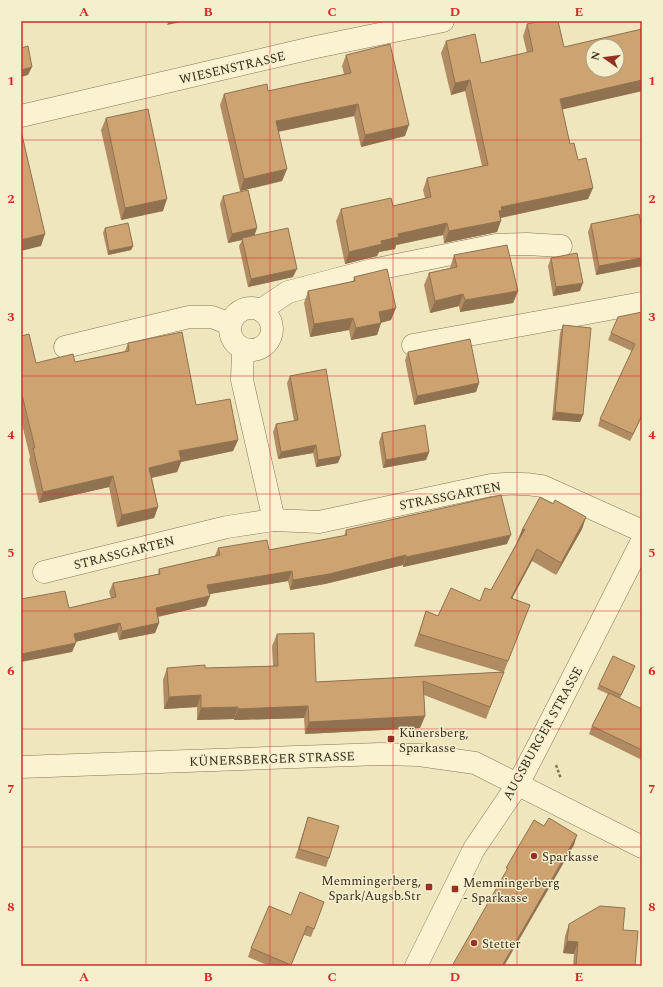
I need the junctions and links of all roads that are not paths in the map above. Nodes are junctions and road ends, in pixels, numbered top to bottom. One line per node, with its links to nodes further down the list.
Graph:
1 (443, 21): 2 (street, WIESENSTRASSE)
2 (21, 116)
3 (562, 246): 5 (street)
4 (642, 303): 7 (street)
5 (261, 310): 6 (street); 9 (street)
6 (230, 324): 8 (street); 9 (street)
7 (413, 345)
8 (65, 347)
9 (243, 349): 10 (street)
10 (274, 520): 11 (street, STRASSGARTEN); 13 (street, STRASSGARTEN)
11 (642, 531)
12 (642, 541): 15 (street, AUGSBURGER STRASSE)
13 (44, 572)
14 (21, 767): 15 (street, KÜNERSBERGER STRASSE)
15 (518, 784): 16 (street, KÜNERSBERGER STRASSE); 17 (street, AUGSBURGER STRASSE)
16 (642, 847)
17 (416, 966)

